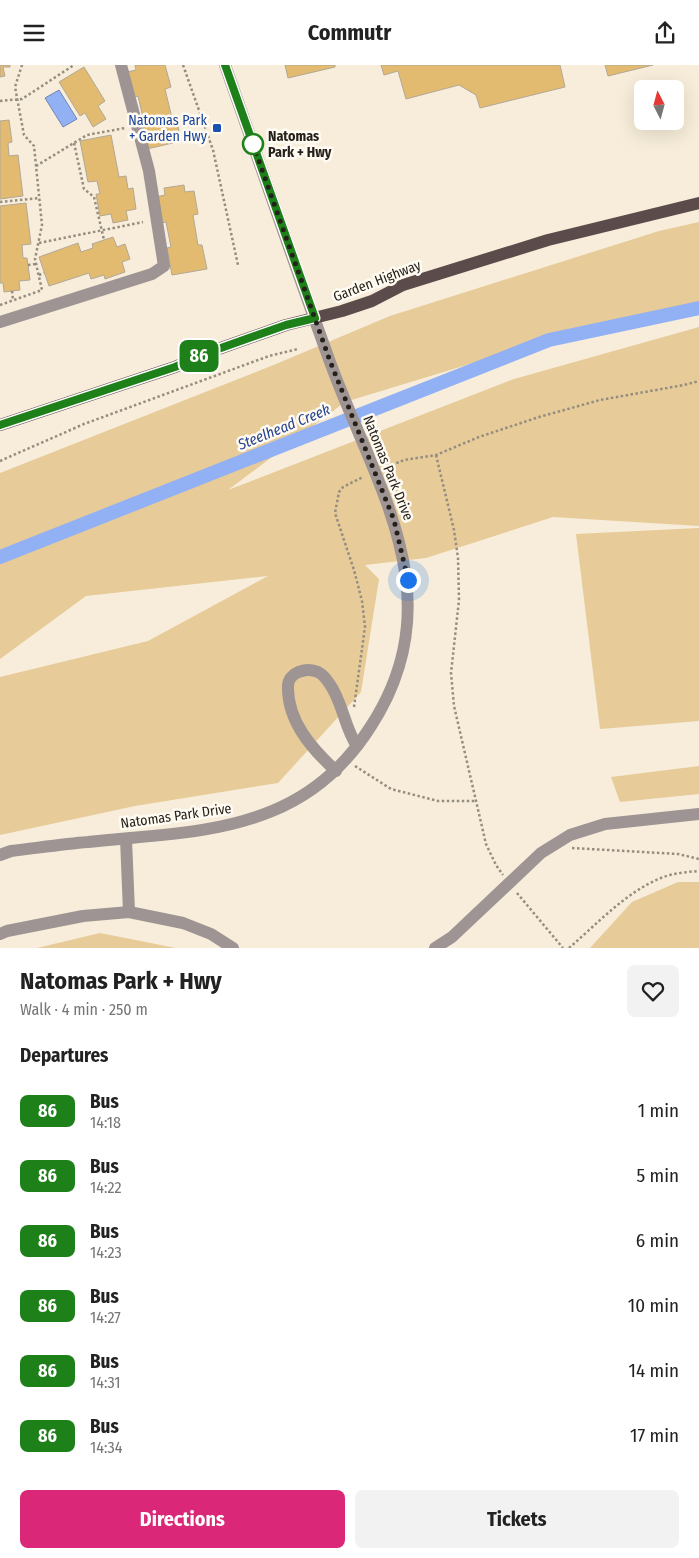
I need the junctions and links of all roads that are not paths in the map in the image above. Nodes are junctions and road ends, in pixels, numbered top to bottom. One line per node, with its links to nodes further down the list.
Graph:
1 (121, 65): 5 (street)
2 (225, 65): 4 (street, Natomas Park Drive)
3 (699, 203): 4 (main road, Garden Highway)
4 (315, 318): 6 (main road, Garden Highway); 9 (street, Natomas Park Drive)
5 (0, 322)
6 (70, 402): 7 (main road, Garden Highway); 8 (main road, Garden Highway)
7 (0, 420)
8 (0, 425)
9 (357, 747): 10 (street, Natomas Park Drive); 10 (street)
10 (336, 771): 12 (street, Natomas Park Drive)
11 (699, 814): 17 (street)
12 (126, 839): 13 (street, Natomas Park Drive); 14 (street)
13 (0, 855)
14 (128, 912): 15 (street); 16 (street)
15 (0, 934)
16 (233, 948)
17 (435, 948)

